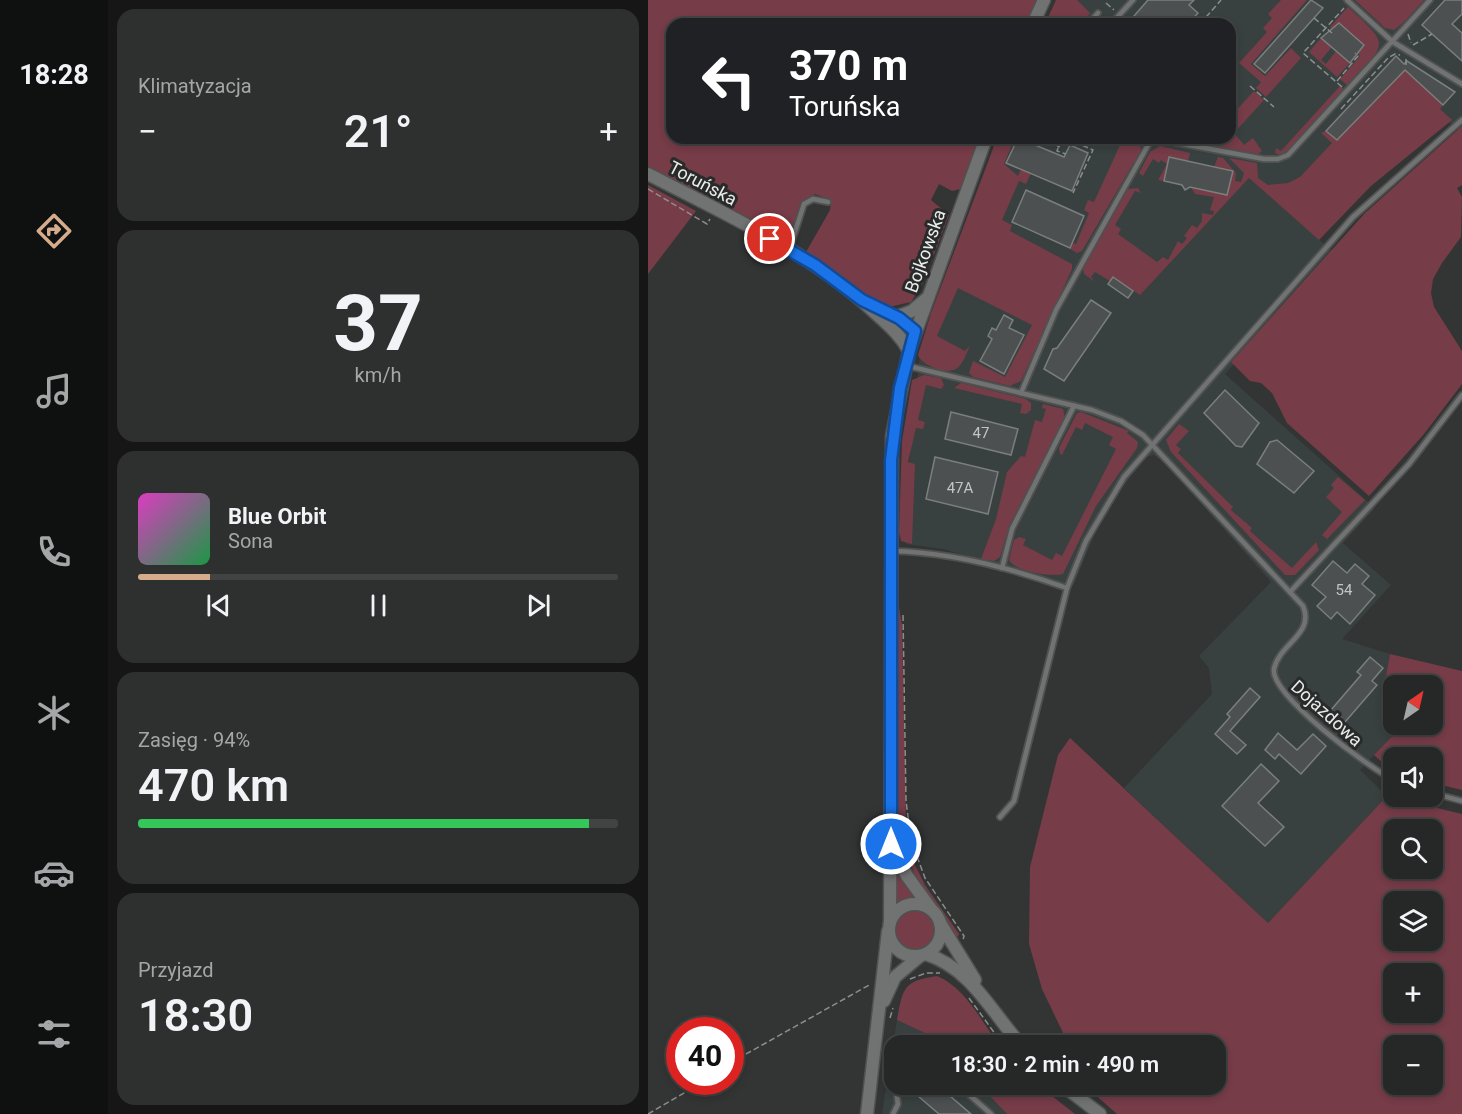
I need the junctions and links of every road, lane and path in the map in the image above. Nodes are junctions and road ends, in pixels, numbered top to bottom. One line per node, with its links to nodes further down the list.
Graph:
1 (1044, 0): 7 (street)
2 (1133, 0): 9 (lane)
3 (1221, 0): 10 (path)
4 (1430, 0): 16 (lane)
5 (1348, 1): 12 (path); 16 (lane)
6 (1098, 13): 8 (lane)
7 (1036, 18)
8 (1093, 18)
9 (1116, 18)
10 (1205, 18)
11 (1314, 18): 12 (path)
12 (1326, 28): 13 (path); 23 (path)
13 (1332, 33)
14 (1410, 33): 17 (path)
15 (1432, 34): 17 (path)
16 (1393, 42): 24 (lane); 26 (lane)
17 (1413, 45): 18 (path)
18 (1417, 48)
19 (1354, 53): 23 (path)
20 (1406, 58): 21 (path); 22 (path); 28 (path)
21 (1412, 62)
22 (1406, 64)
23 (1336, 82): 26 (path)
24 (1462, 84)
25 (1250, 86): 27 (path)
26 (1348, 91): 35 (lane)
27 (1274, 106)
28 (1335, 115)
29 (1462, 120): 52 (lane)
30 (984, 144): 44 (street, Bojkowska)
31 (1053, 144): 36 (path)
32 (1061, 144): 36 (path)
33 (1078, 144): 40 (path)
34 (1148, 144): 49 (lane)
35 (1183, 144)
36 (1059, 147): 37 (path)
37 (1066, 154)
38 (648, 174): 42 (street, Toruńska)
39 (648, 189): 42 (path)
40 (1074, 193)
41 (828, 202): 43 (lane)
42 (716, 209): 43 (street, Toruńska)
43 (789, 249): 45 (street, Toruńska)
44 (926, 299): 45 (street); 46 (street, Bojkowska)
45 (894, 322): 46 (street); 47 (street, Toruńska)
46 (915, 331): 47 (street, Bojkowska)
47 (909, 351): 48 (street, Bojkowska)
48 (905, 366): 49 (lane); 53 (street, Bojkowska)
49 (1022, 393): 51 (lane)
50 (1462, 395): 56 (lane)
51 (1074, 406): 52 (lane); 54 (lane)
52 (1152, 443): 55 (lane); 56 (lane)
53 (890, 551): 54 (lane); 62 (street, Bojkowska)
54 (1002, 568): 55 (lane)
55 (1067, 588): 61 (lane)
56 (1290, 592): 58 (lane, Dojazdowa)
57 (901, 605): 66 (path)
58 (1383, 773)
59 (1443, 796): 60 (lane)
60 (1462, 801)
61 (999, 817)
62 (891, 844): 63 (street, Bojkowska); 65 (street, Bojkowska)
63 (931, 910): 64 (street); 65 (street)
64 (940, 922): 67 (street); 74 (street)
65 (889, 927): 67 (street); 72 (street, Bojkowska)
66 (959, 942)
67 (923, 955): 74 (street); 76 (street, Bojkowska)
68 (943, 967): 69 (path)
69 (941, 974): 70 (path); 71 (path)
70 (945, 974)
71 (905, 983)
72 (881, 984): 76 (street, Bojkowska); 79 (path)
73 (967, 996): 77 (path)
74 (988, 1002): 78 (street)
75 (894, 1004): 76 (path)
76 (884, 1022): 85 (street, Bojkowska)
77 (996, 1035)
78 (1014, 1035)
79 (744, 1055)
80 (681, 1095): 84 (path)
81 (897, 1095): 86 (lane)
82 (969, 1095): 87 (lane)
83 (1075, 1095): 88 (street)
84 (648, 1114)
85 (867, 1114)
86 (893, 1114)
87 (991, 1114)
88 (1100, 1114)

